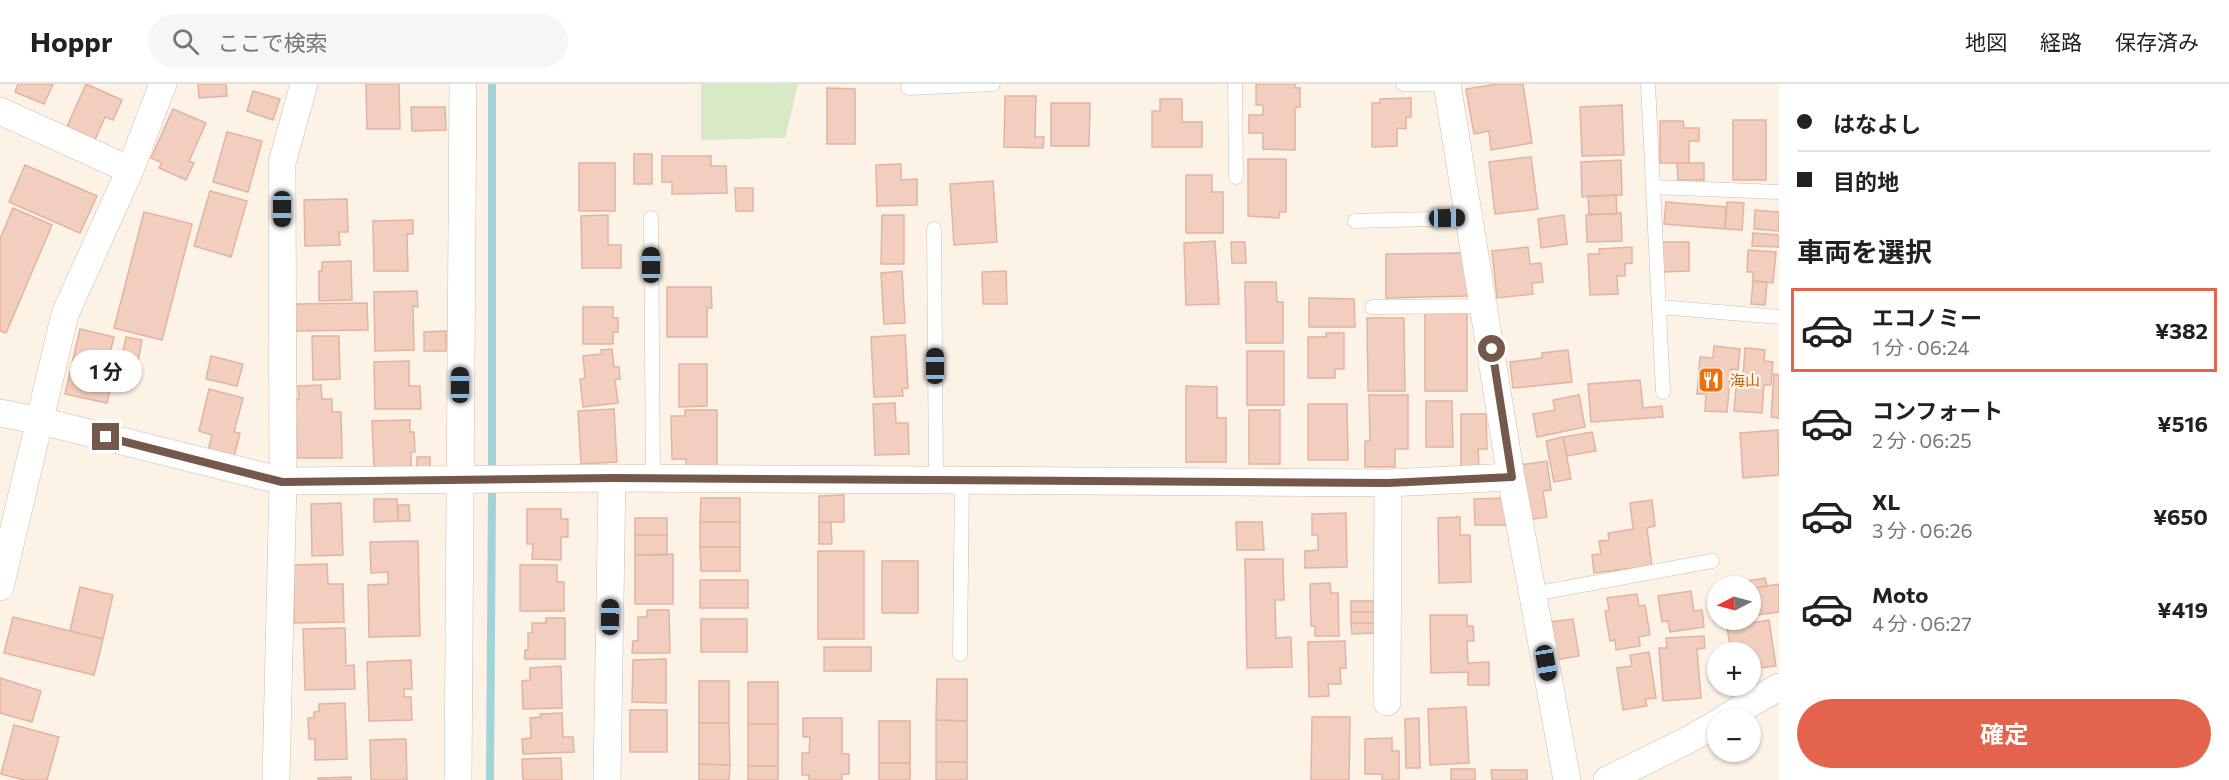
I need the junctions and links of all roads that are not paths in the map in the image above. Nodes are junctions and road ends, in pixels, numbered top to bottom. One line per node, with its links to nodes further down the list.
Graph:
1 (163, 84): 11 (street)
2 (304, 84): 31 (street)
3 (463, 84): 27 (street)
4 (993, 84): 9 (lane)
5 (1235, 84): 12 (lane)
6 (1403, 84): 8 (lane)
7 (1648, 84): 13 (lane)
8 (1450, 85): 16 (street)
9 (908, 88)
10 (0, 111): 11 (street)
11 (130, 170): 25 (street)
12 (1236, 177)
13 (1653, 187): 14 (lane); 21 (lane)
14 (1779, 192)
15 (651, 218): 29 (lane)
16 (1470, 218): 17 (lane); 19 (street)
17 (1355, 221)
18 (934, 230): 30 (lane)
19 (1485, 306): 20 (lane); 26 (street)
20 (1371, 307)
21 (1659, 307): 22 (lane); 23 (lane)
22 (1779, 317)
23 (1663, 392)
24 (0, 413): 25 (street)
25 (40, 421): 31 (street); 34 (street)
26 (1512, 477): 32 (street); 35 (street)
27 (459, 478): 28 (street); 31 (street); 42 (street)
28 (612, 478): 29 (street); 43 (street)
29 (653, 478): 30 (street)
30 (949, 480): 32 (street); 36 (lane)
31 (282, 482): 41 (street)
32 (1388, 483): 38 (street)
33 (1712, 561): 35 (lane)
34 (0, 587)
35 (1533, 594): 44 (street)
36 (960, 654)
37 (1779, 687): 39 (street)
38 (1387, 702)
39 (1742, 708)
40 (1707, 729): 45 (street)
41 (276, 780)
42 (458, 780)
43 (607, 780)
44 (1567, 780)
45 (1607, 780)

